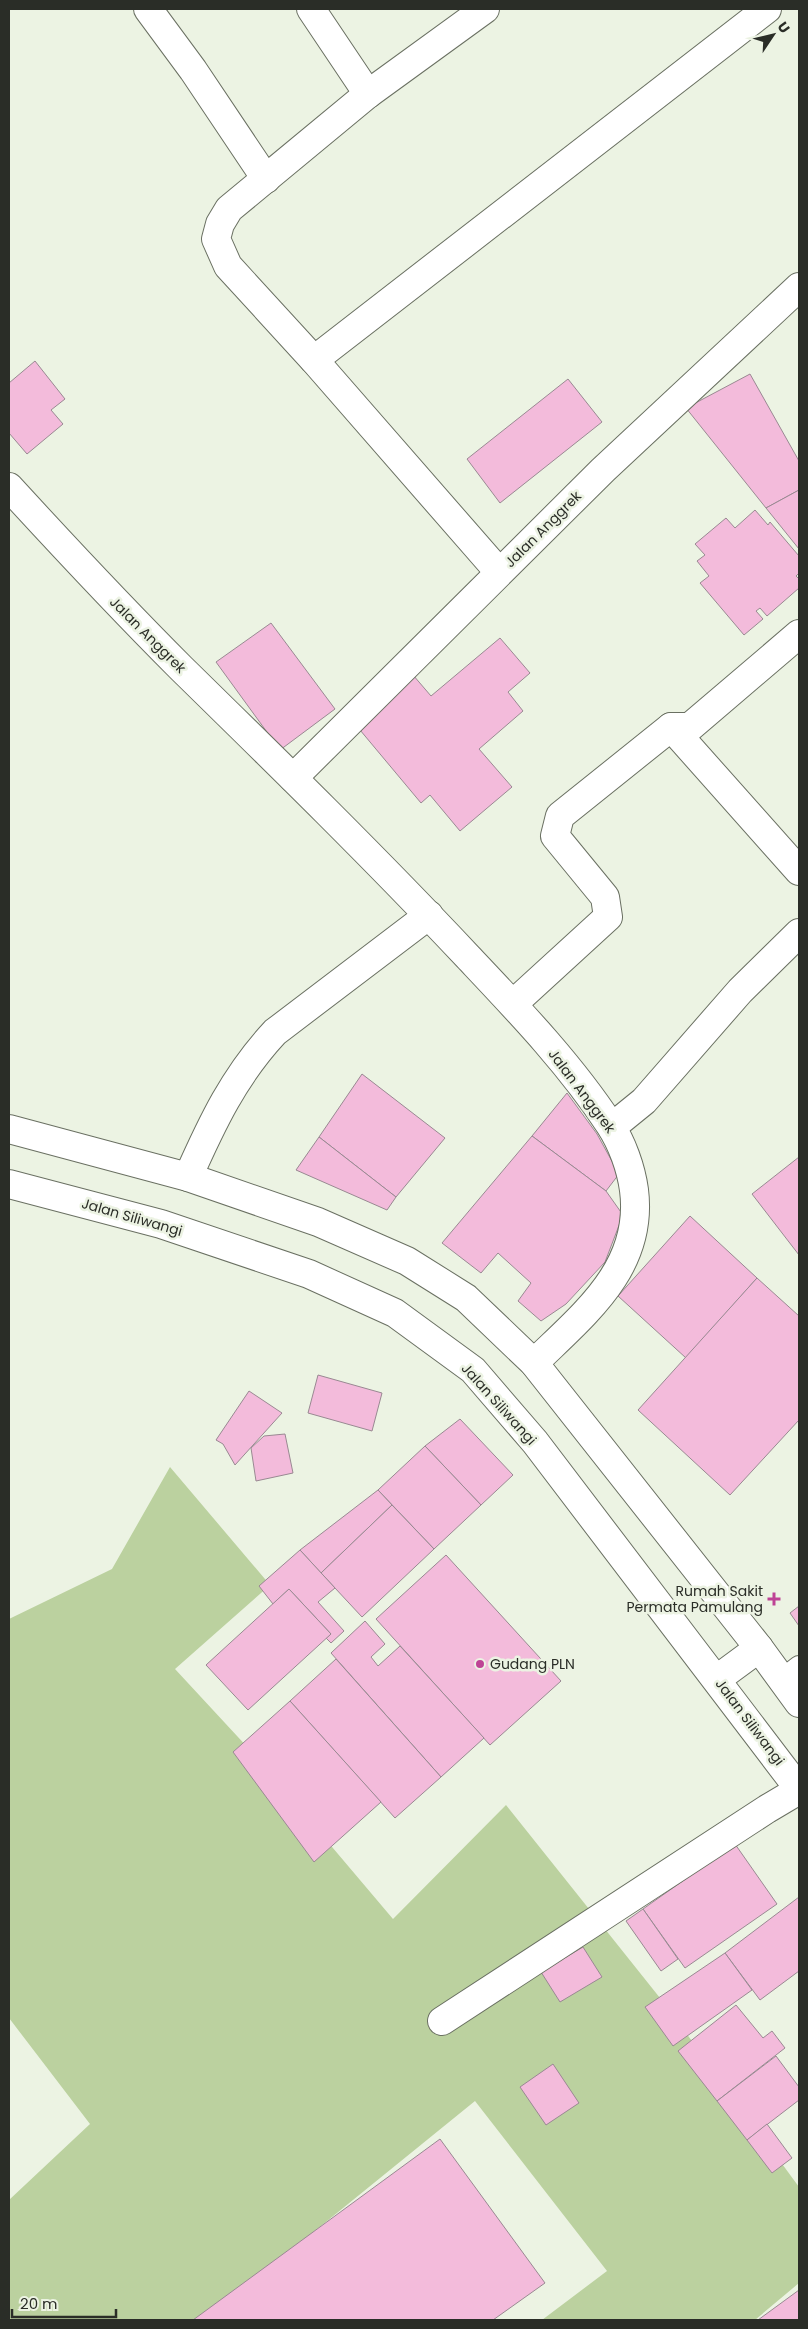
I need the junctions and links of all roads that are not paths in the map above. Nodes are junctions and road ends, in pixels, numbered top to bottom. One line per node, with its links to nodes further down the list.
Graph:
1 (148, 9): 6 (street)
2 (311, 9): 5 (street)
3 (485, 9): 5 (street)
4 (767, 9): 8 (street)
5 (368, 94): 6 (street)
6 (266, 180): 8 (street)
7 (799, 287): 10 (street, Jalan Anggrek)
8 (314, 360): 10 (street)
9 (9, 487): 13 (street, Jalan Anggrek)
10 (499, 572): 13 (street, Jalan Anggrek)
11 (799, 634): 12 (street)
12 (672, 727): 14 (street); 17 (street)
13 (293, 778): 15 (street, Jalan Anggrek)
14 (799, 871)
15 (429, 915): 17 (street, Jalan Anggrek); 20 (street)
16 (799, 934): 18 (street)
17 (512, 1004): 18 (street, Jalan Anggrek)
18 (612, 1127): 22 (street, Jalan Anggrek)
19 (9, 1130): 20 (street)
20 (188, 1177): 22 (street)
21 (9, 1184): 25 (street, Jalan Siliwangi)
22 (534, 1362): 23 (street)
23 (759, 1648): 24 (street); 25 (street)
24 (790, 1673): 26 (street)
25 (717, 1679): 27 (street, Jalan Siliwangi)
26 (799, 1703)
27 (799, 1790): 28 (street)
28 (442, 2020)

